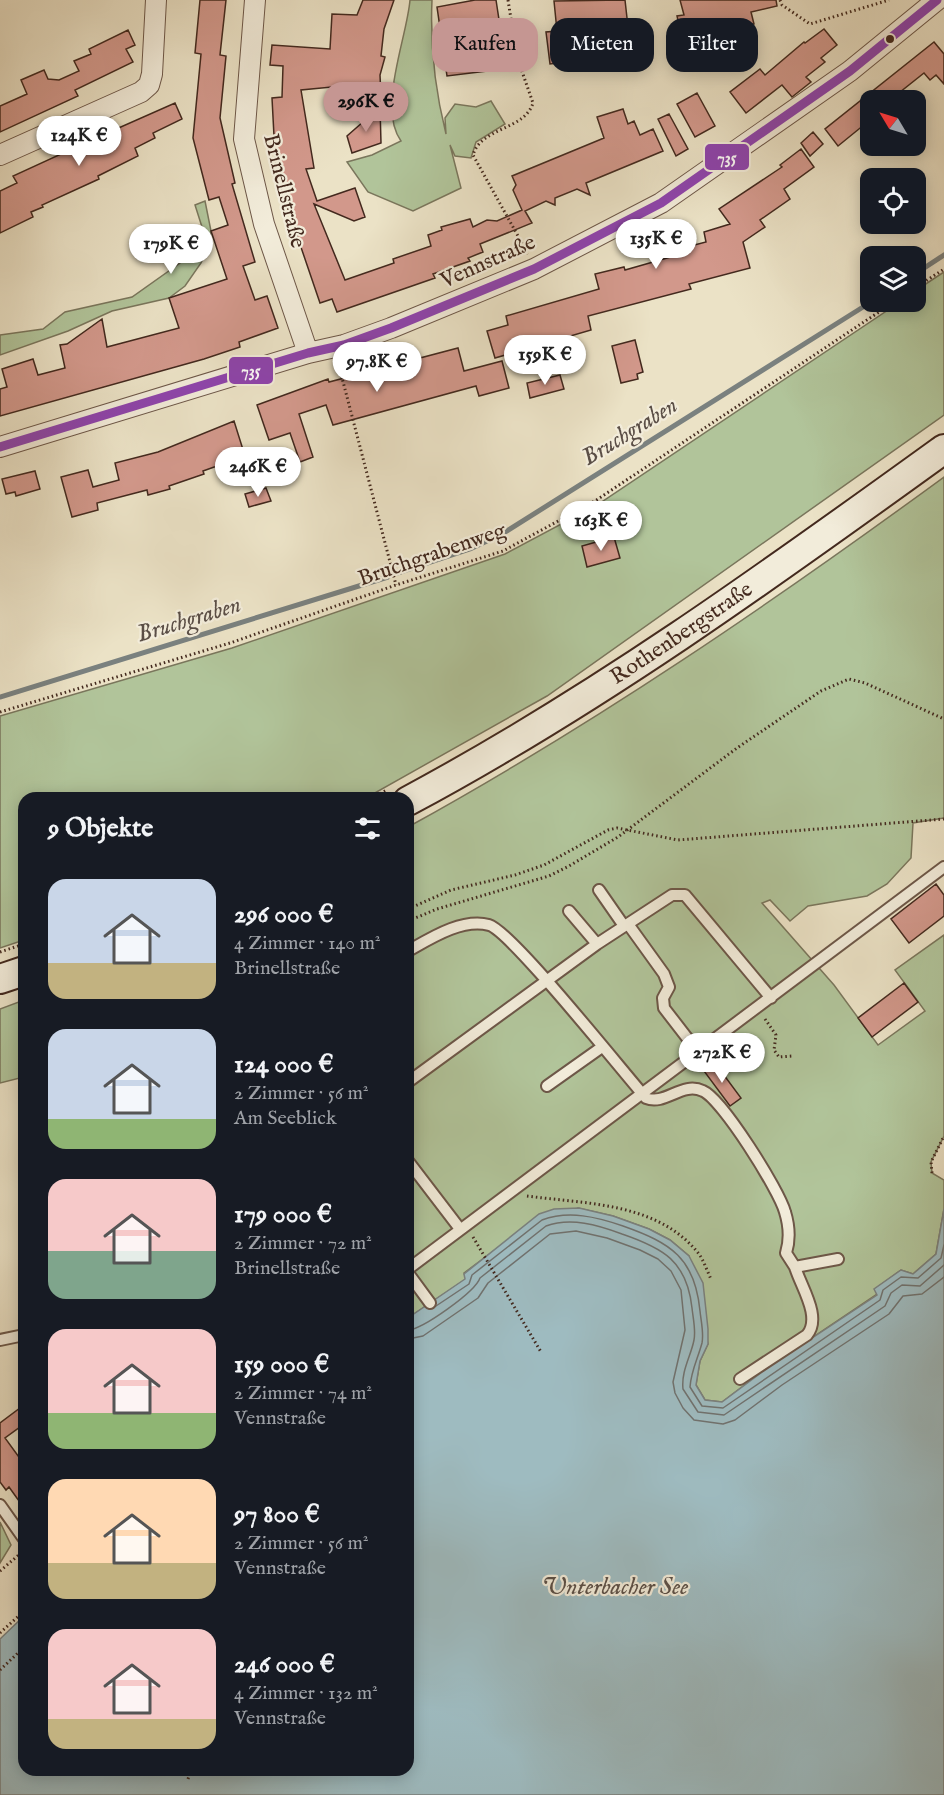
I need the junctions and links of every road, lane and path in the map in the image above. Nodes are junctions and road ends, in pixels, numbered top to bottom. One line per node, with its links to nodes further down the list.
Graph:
1 (156, 0): 7 (street)
2 (255, 0): 13 (street, Brinellstraße)
3 (508, 0): 8 (path)
4 (780, 0): 5 (path)
5 (889, 0)
6 (937, 0): 8 (street, Vennstraße)
7 (0, 155)
8 (534, 269): 12 (street, Vennstraße)
9 (944, 269): 10 (path)
10 (926, 281)
11 (879, 312): 16 (path, Bruchgrabenweg)
12 (344, 345): 13 (street, Vennstraße); 16 (path)
13 (308, 353): 14 (street, Vennstraße)
14 (0, 447)
15 (944, 448): 19 (main road, Rothenbergstraße)
16 (396, 585): 17 (path, Bruchgrabenweg)
17 (0, 712)
18 (944, 719): 21 (path)
19 (414, 798)
20 (944, 819): 21 (path)
21 (627, 829): 24 (path); 26 (path)
22 (944, 867): 35 (lane)
23 (599, 890): 27 (lane)
24 (414, 906)
25 (569, 911): 28 (lane)
26 (414, 919)
27 (626, 925): 28 (lane); 35 (lane); 38 (lane)
28 (597, 944): 34 (lane)
29 (18, 946): 31 (path)
30 (414, 947): 34 (lane)
31 (0, 952)
32 (18, 973): 33 (main road)
33 (0, 979)
34 (546, 981): 37 (lane); 40 (lane)
35 (771, 998): 36 (lane)
36 (757, 1008): 38 (lane); 39 (path)
37 (602, 1047): 41 (lane); 42 (lane)
38 (698, 1052): 42 (lane)
39 (792, 1056)
40 (414, 1078)
41 (547, 1086)
42 (641, 1093): 46 (lane); 50 (lane)
43 (944, 1136): 45 (path)
44 (414, 1168): 47 (lane)
45 (932, 1173)
46 (507, 1194): 47 (lane); 51 (path)
47 (463, 1227): 49 (lane); 56 (path)
48 (838, 1259): 50 (lane)
49 (414, 1264)
50 (795, 1267): 57 (lane)
51 (711, 1279)
52 (414, 1281): 53 (lane)
53 (430, 1303)
54 (18, 1336): 55 (lane)
55 (0, 1340)
56 (541, 1352)
57 (740, 1379)
58 (0, 1505): 59 (lane)
59 (18, 1530)
60 (18, 1555): 61 (path)
61 (0, 1571)
62 (18, 1616): 63 (path)
63 (0, 1633)
64 (18, 1653): 65 (path)
65 (0, 1670)
66 (189, 1776): 67 (path)
67 (188, 1779)

